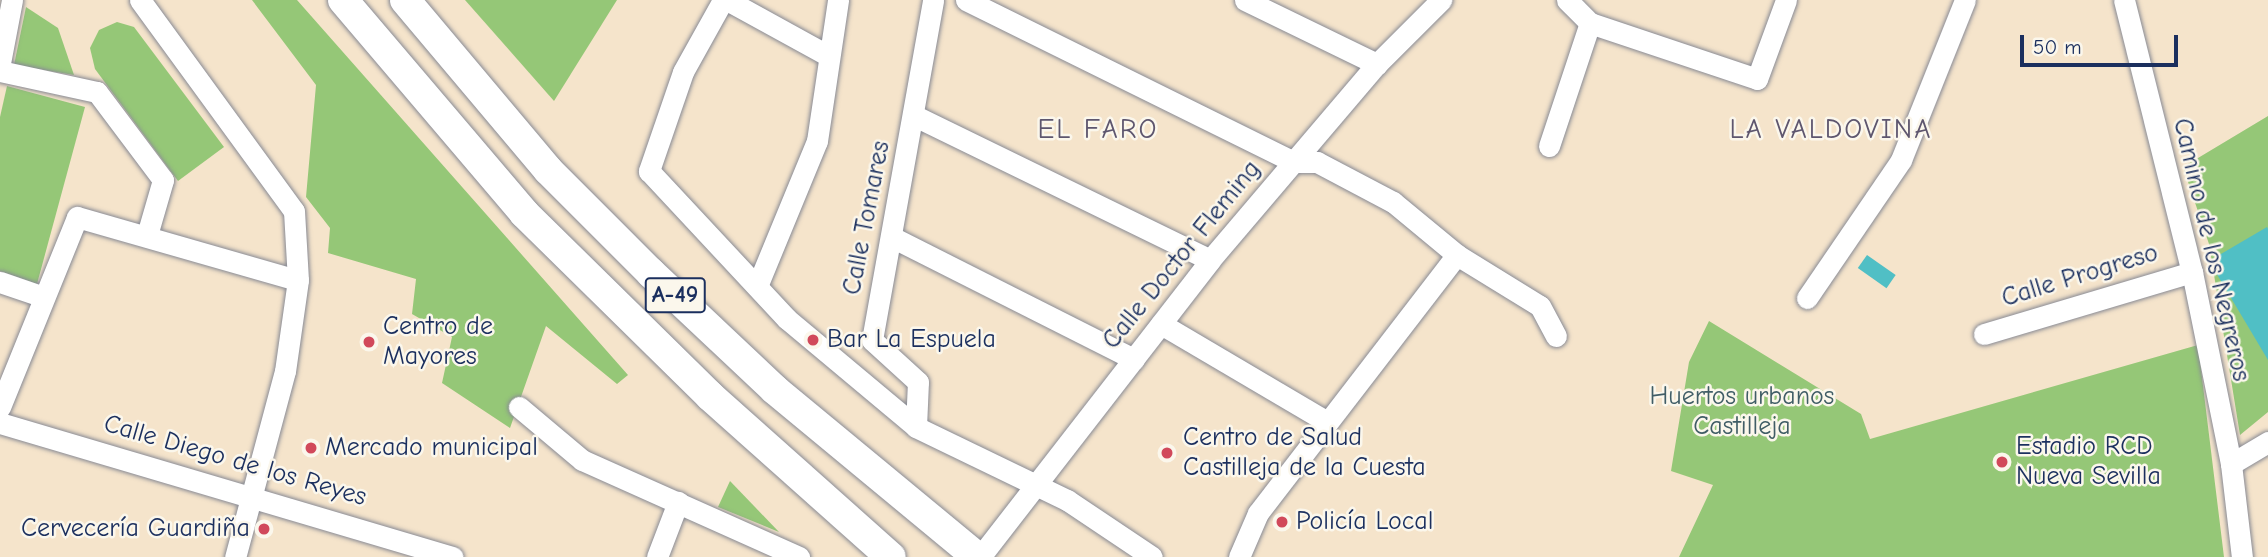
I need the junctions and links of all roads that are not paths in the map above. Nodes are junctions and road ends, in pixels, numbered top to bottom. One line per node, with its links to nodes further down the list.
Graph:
1 (12, 0): 17 (street)
2 (140, 0): 28 (street)
3 (343, 0): 52 (highway, A-49)
4 (405, 0): 53 (highway, A-49)
5 (725, 0): 16 (street); 30 (street)
6 (838, 0): 16 (street)
7 (933, 0): 20 (street, Calle Tomares)
8 (966, 0): 22 (street)
9 (1245, 0): 18 (street)
10 (1441, 0): 18 (street, Calle Doctor Fleming)
11 (1567, 0): 15 (street)
12 (1786, 0): 15 (street)
13 (1965, 0): 32 (street)
14 (2124, 0): 27 (street, Camino de los Negreros)
15 (1590, 23): 21 (street)
16 (829, 56): 30 (street)
17 (0, 63)
18 (1377, 64): 22 (street, Calle Doctor Fleming)
19 (0, 71): 23 (street)
20 (915, 116): 24 (street, Calle Tomares); 26 (street)
21 (1549, 146)
22 (1294, 162): 25 (street); 26 (street, Calle Doctor Fleming)
23 (147, 235): 28 (street); 31 (street)
24 (892, 237): 36 (street); 41 (street, Calle Tomares)
25 (1457, 256): 35 (street); 39 (street)
26 (1210, 260): 33 (street, Calle Doctor Fleming)
27 (2192, 272): 34 (street, Calle Progreso); 43 (street, Camino de los Negreros)
28 (297, 280): 45 (street)
29 (0, 282): 31 (street)
30 (758, 284): 41 (street)
31 (44, 298): 37 (street)
32 (1807, 298)
33 (1161, 324): 36 (street, Calle Doctor Fleming); 39 (street)
34 (1984, 334)
35 (1556, 336)
36 (1134, 359): 44 (street, Calle Doctor Fleming)
37 (0, 407)
38 (519, 407): 46 (street)
39 (1326, 421): 55 (street)
40 (0, 423): 45 (street, Calle Diego de los Reyes)
41 (916, 428): 44 (street)
42 (2268, 442): 43 (street)
43 (2231, 464): 56 (street, Camino de los Negreros)
44 (1036, 485): 53 (street, Calle Doctor Fleming); 54 (street)
45 (249, 492): 47 (street, Calle Diego de los Reyes); 48 (street)
46 (678, 502): 50 (street); 51 (street)
47 (428, 552): 49 (street, Calle Diego de los Reyes)
48 (235, 557)
49 (453, 557)
50 (657, 557)
51 (799, 557)
52 (891, 557)
53 (979, 557)
54 (1152, 557)
55 (1239, 557)
56 (2242, 557)

